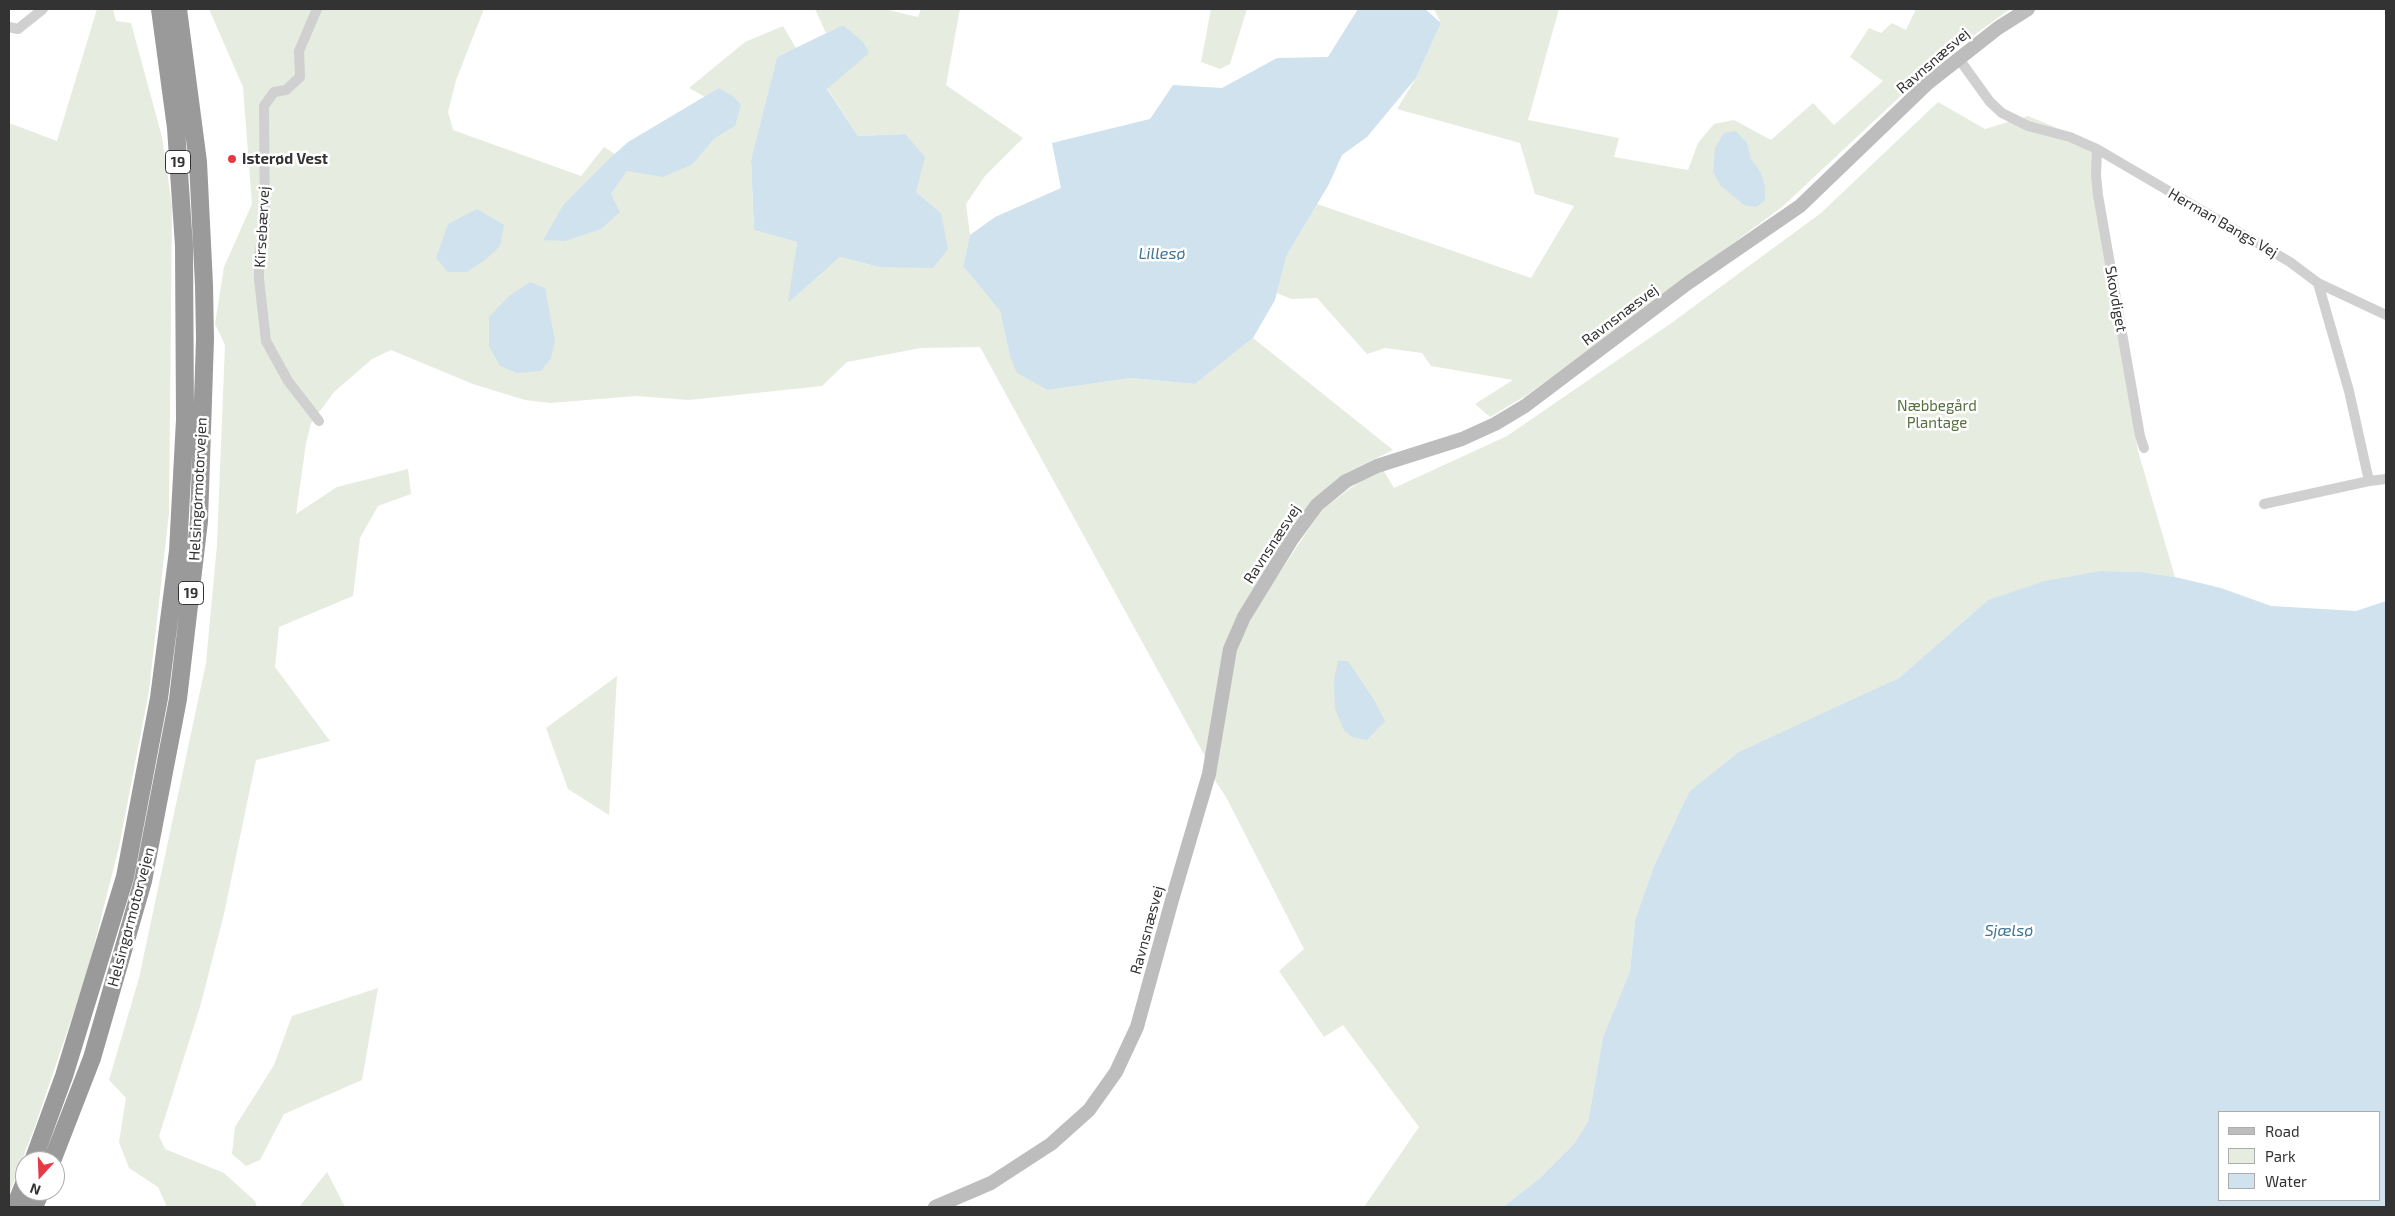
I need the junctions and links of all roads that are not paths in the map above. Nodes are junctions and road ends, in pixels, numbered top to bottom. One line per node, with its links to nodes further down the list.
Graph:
1 (43, 9): 6 (street)
2 (160, 9): 16 (highway, Helsingørmotorvejen / 19)
3 (178, 9): 17 (highway, Helsingørmotorvejen / 19)
4 (318, 9): 11 (street, Kirsebærvej)
5 (2028, 9): 7 (main road, Ravnsnæsvej)
6 (9, 27)
7 (1959, 59): 8 (street, Herman Bangs Vej); 18 (main road, Ravnsnæsvej)
8 (2097, 148): 9 (street, Herman Bangs Vej); 12 (street, Skovdiget)
9 (2318, 283): 10 (street, Herman Bangs Vej); 14 (street)
10 (2386, 315)
11 (319, 421)
12 (2144, 448)
13 (2386, 479): 14 (street)
14 (2369, 481): 15 (street)
15 (2264, 504)
16 (36, 1151)
17 (56, 1151)
18 (935, 1207)

